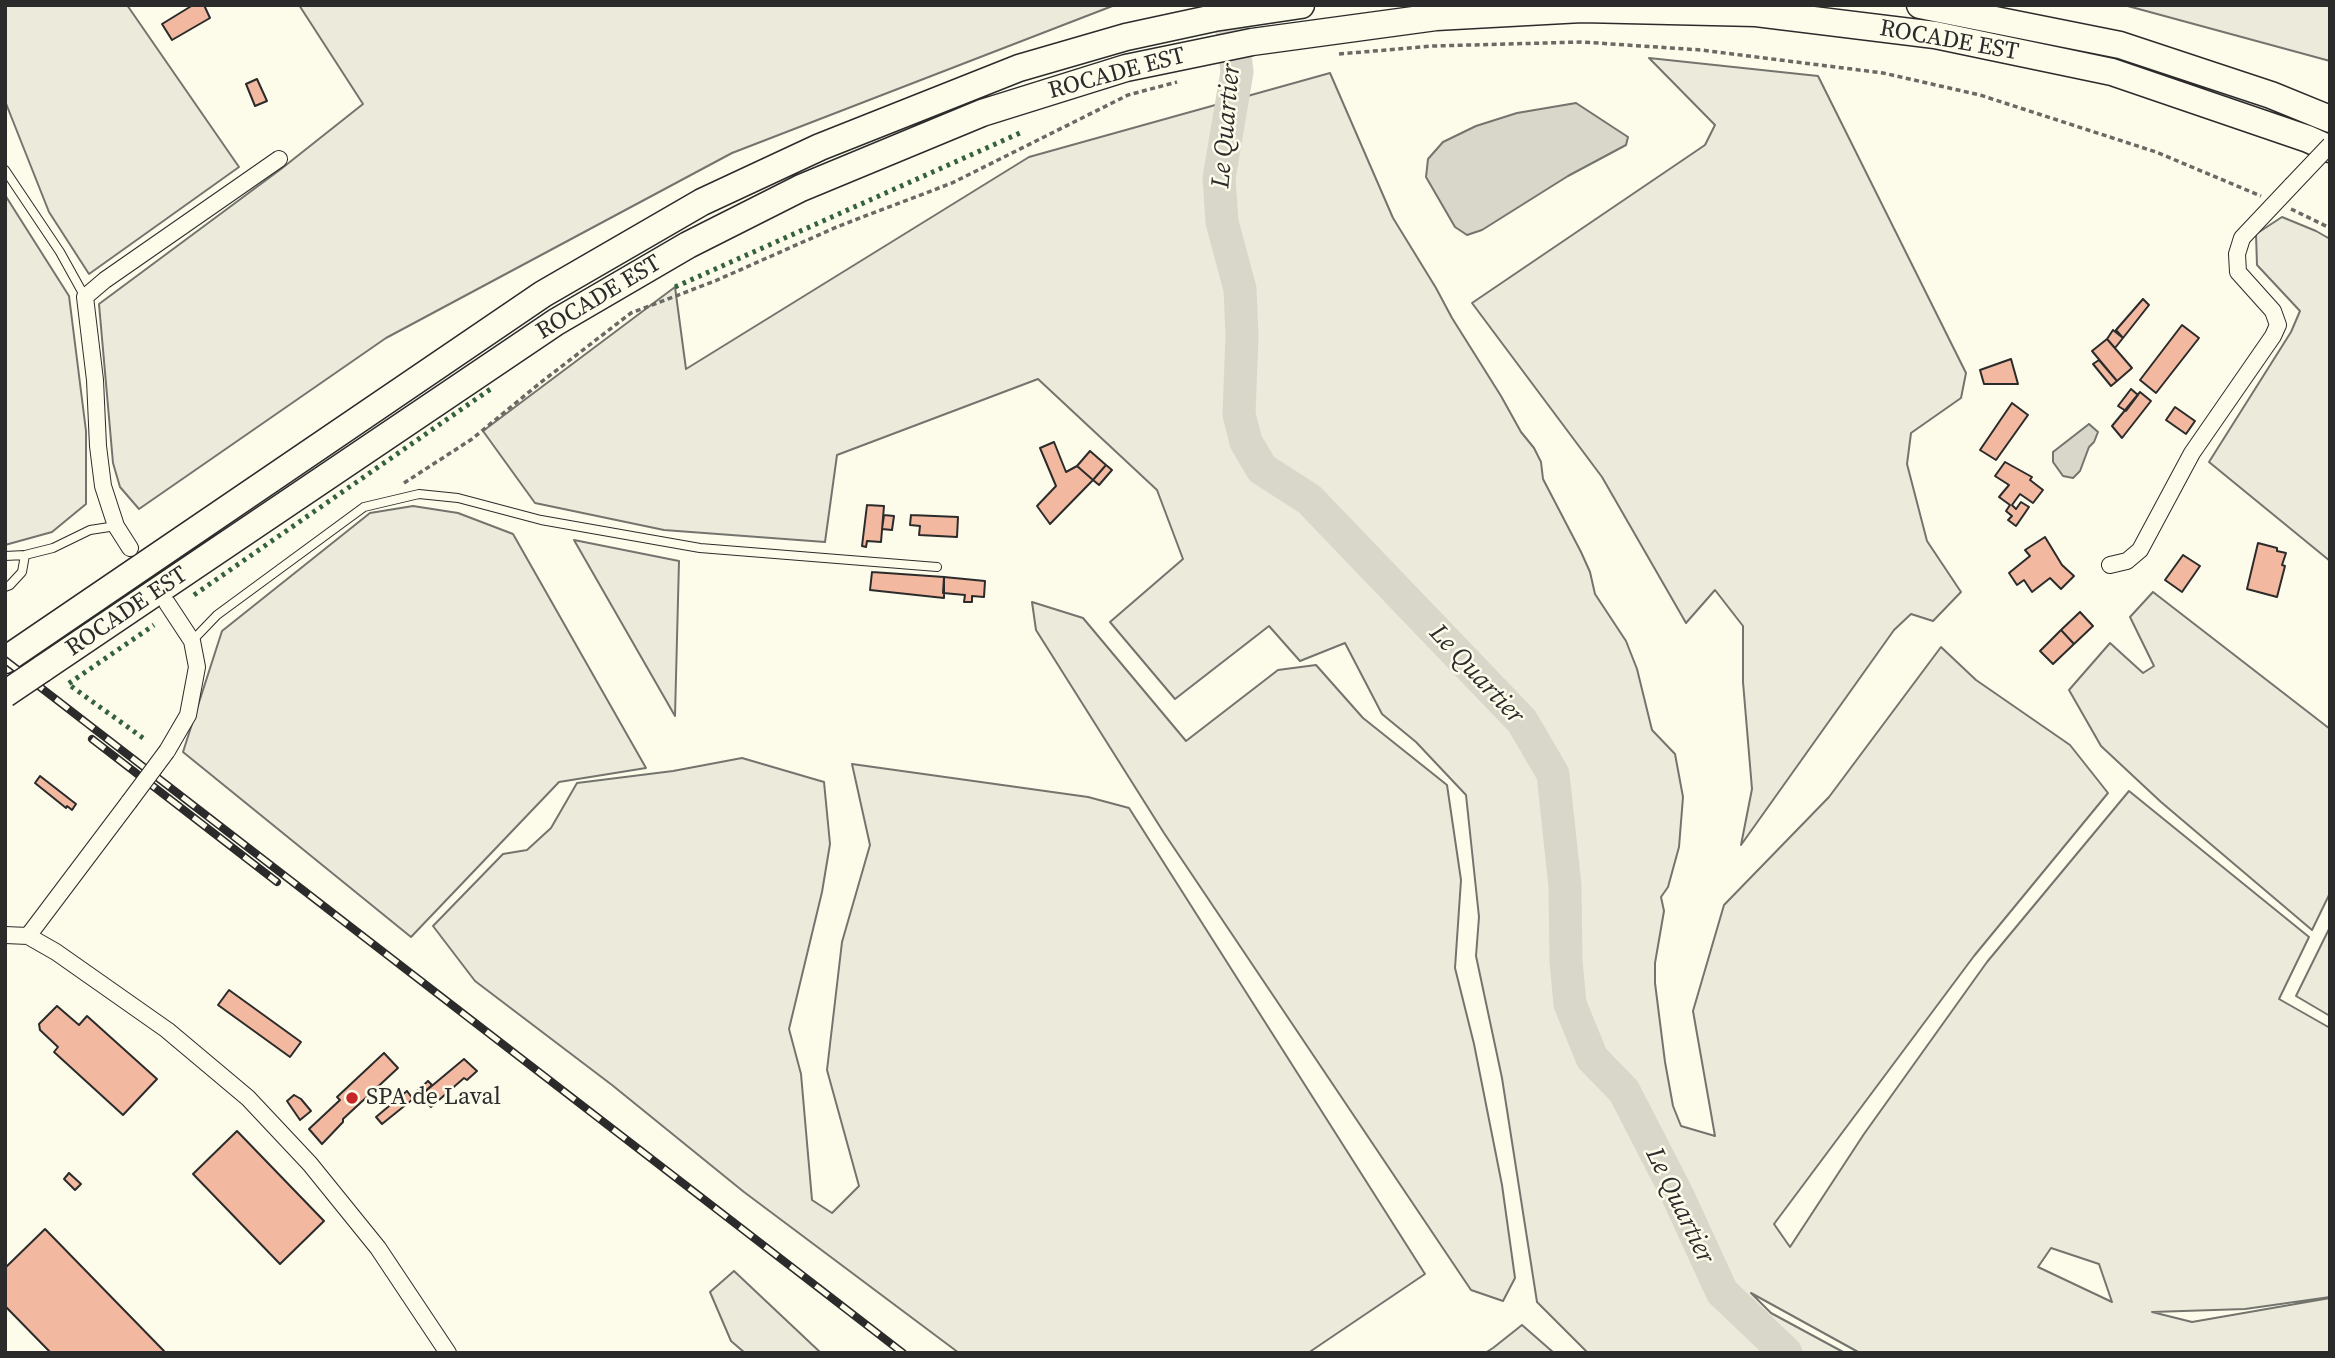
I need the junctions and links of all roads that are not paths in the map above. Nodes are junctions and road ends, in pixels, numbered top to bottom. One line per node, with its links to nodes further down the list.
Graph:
1 (1301, 5): 17 (main road, ROCADE EST)
2 (1920, 5): 3 (main road, ROCADE EST)
3 (2330, 119)
4 (2330, 147): 12 (street, bridge); 18 (main road, ROCADE EST, bridge)
5 (279, 159): 7 (street)
6 (5, 170): 7 (lane)
7 (85, 297): 8 (street)
8 (116, 526): 9 (street); 10 (lane)
9 (130, 548)
10 (25, 555): 11 (lane); 14 (lane)
11 (5, 556)
12 (2110, 565)
13 (937, 567): 16 (lane)
14 (5, 587)
15 (167, 603): 16 (street)
16 (192, 641): 20 (street, bridge)
17 (11, 656)
18 (5, 694)
19 (5, 935): 20 (street)
20 (28, 936): 21 (street)
21 (448, 1353)

